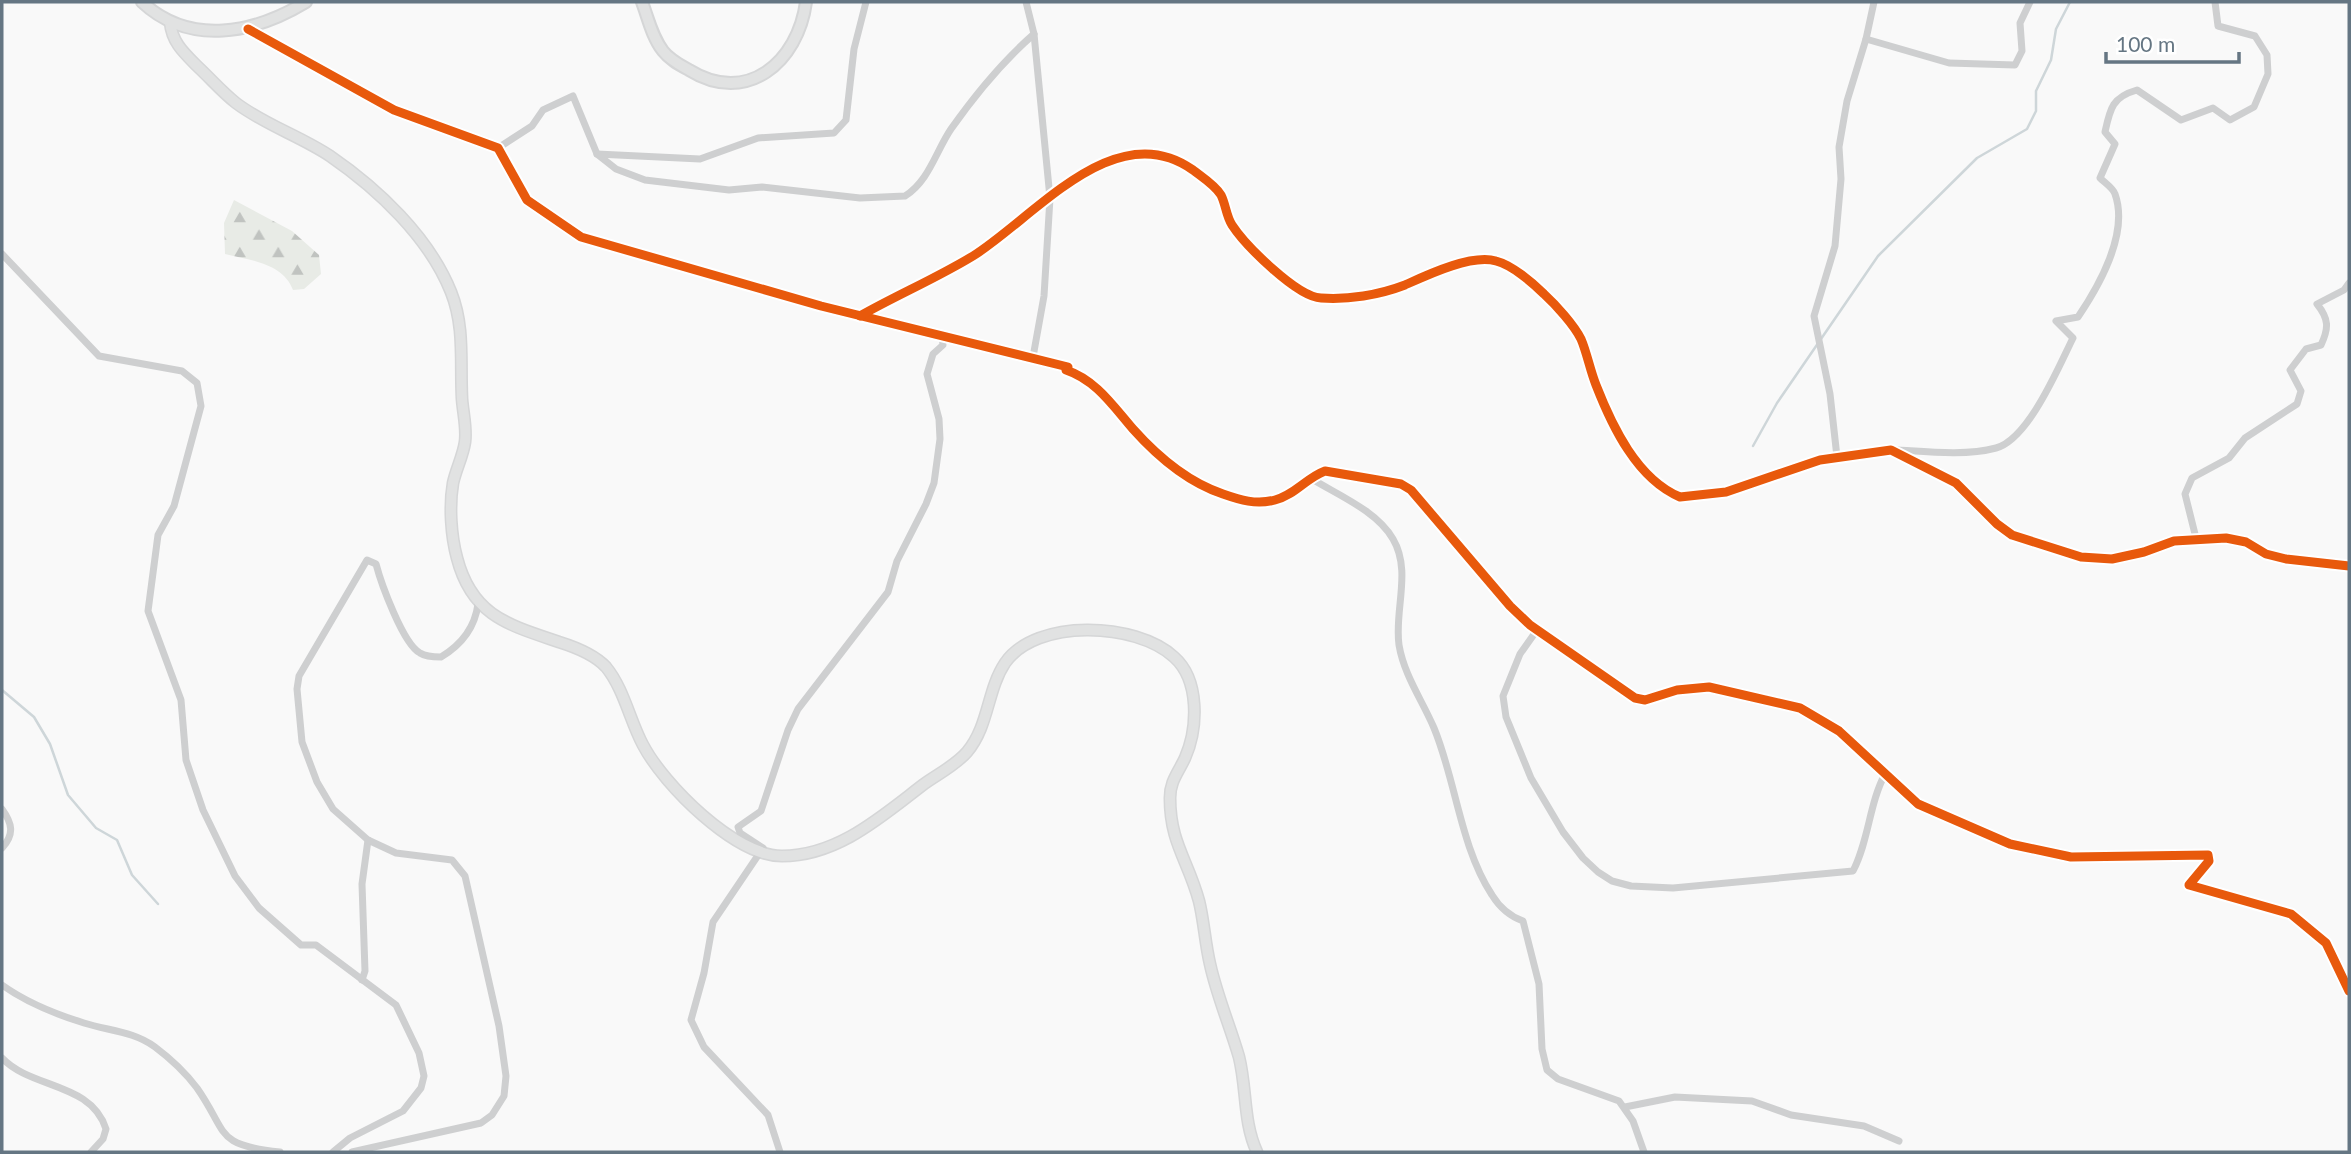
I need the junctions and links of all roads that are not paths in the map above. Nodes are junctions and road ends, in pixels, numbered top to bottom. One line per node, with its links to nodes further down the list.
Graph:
1 (142, 2): 10 (main road)
2 (306, 2): 11 (main road)
3 (642, 2): 4 (main road)
4 (806, 2)
5 (866, 2): 15 (street)
6 (1026, 2): 12 (street)
7 (1874, 2): 13 (street)
8 (2031, 2): 13 (street)
9 (2216, 2): 22 (street)
10 (170, 22): 11 (main road); 27 (main road)
11 (248, 29): 14 (street)
12 (1034, 34): 15 (street); 16 (street)
13 (1866, 39): 23 (street)
14 (498, 148): 15 (street); 19 (street)
15 (597, 154)
16 (1050, 198): 19 (street); 21 (street); 23 (street)
17 (2, 254): 34 (street)
18 (2349, 284): 25 (street)
19 (860, 316): 20 (street)
20 (942, 335): 21 (street); 33 (street)
21 (1033, 357): 24 (street)
22 (1891, 450): 23 (street); 25 (street)
23 (1837, 457)
24 (1312, 479): 28 (street); 38 (street)
25 (2196, 538): 26 (street)
26 (2349, 566)
27 (478, 604): 31 (street); 33 (main road)
28 (1537, 630): 29 (street); 29 (street)
29 (1885, 774): 36 (street)
30 (2, 809): 32 (street)
31 (368, 839): 34 (street); 43 (street)
32 (2, 848)
33 (760, 853): 44 (street); 45 (main road)
34 (362, 979): 42 (street)
35 (2, 985): 41 (street)
36 (2349, 991)
37 (2, 1058): 40 (street)
38 (1626, 1107): 39 (street); 46 (street)
39 (1899, 1141)
40 (91, 1152)
41 (279, 1152)
42 (333, 1152)
43 (352, 1152)
44 (780, 1152)
45 (1257, 1152)
46 (1644, 1152)

